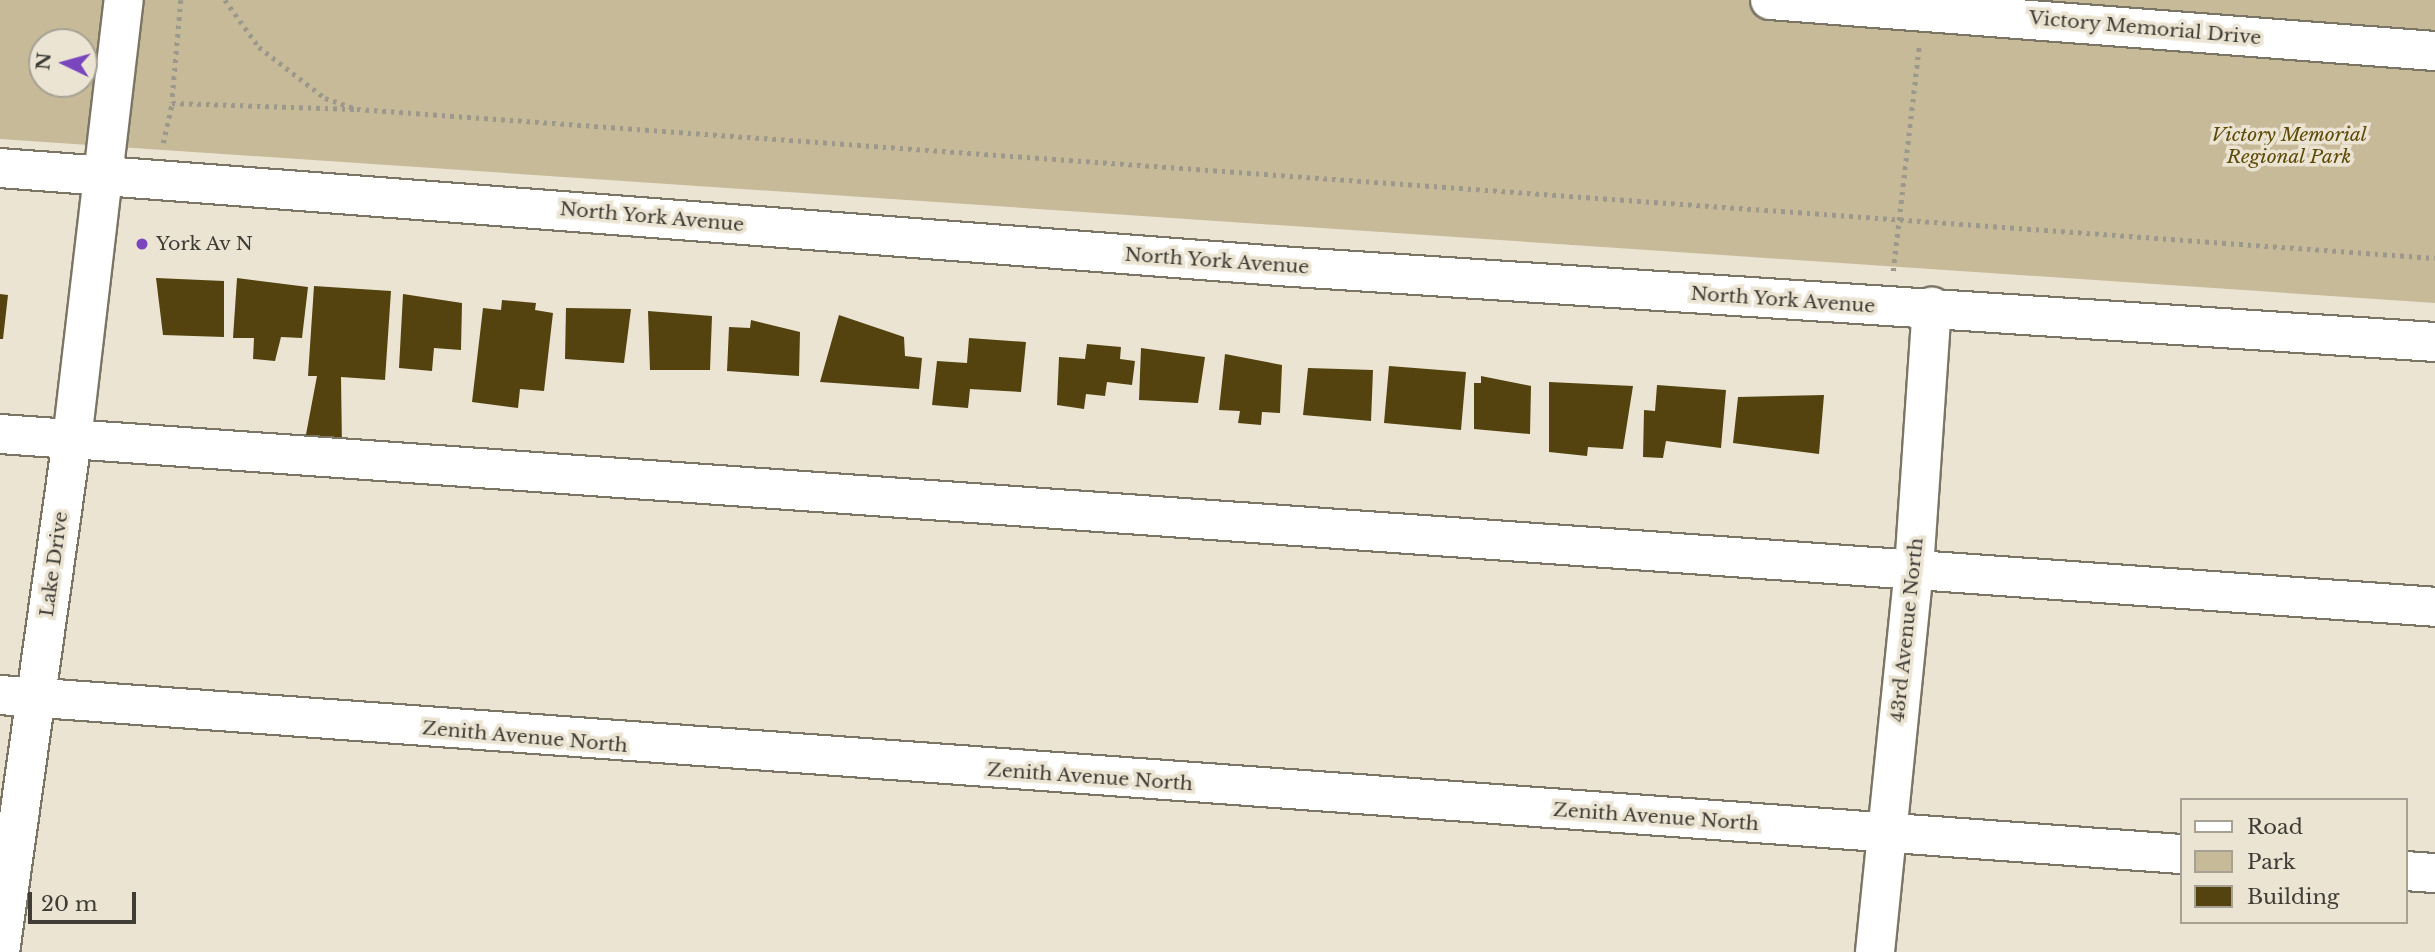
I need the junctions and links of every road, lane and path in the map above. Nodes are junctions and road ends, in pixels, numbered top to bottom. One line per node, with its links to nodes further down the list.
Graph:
1 (124, 0): 11 (street, Lake Drive)
2 (181, 0): 7 (path)
3 (225, 0): 8 (path)
4 (1770, 0): 5 (street, Victory Memorial Drive)
5 (1923, 11): 6 (street, Victory Memorial Drive); 12 (path)
6 (2435, 51)
7 (172, 103): 8 (path); 9 (path)
8 (358, 109): 12 (path)
9 (169, 126)
10 (0, 168): 11 (street, North York Avenue)
11 (104, 176): 14 (street, North York Avenue); 18 (street, Lake Drive)
12 (1898, 222): 13 (path); 14 (path)
13 (2435, 258)
14 (1889, 307): 15 (street, North York Avenue)
15 (1932, 307): 16 (street, North York Avenue); 19 (street, 43rd Avenue North)
16 (2435, 342)
17 (0, 434): 18 (street)
18 (72, 440): 19 (street); 21 (street, Lake Drive)
19 (1914, 569): 20 (street); 22 (street, 43rd Avenue North)
20 (2435, 607)
21 (18, 696): 22 (street, Zenith Avenue North); 26 (street, Lake Drive)
22 (1886, 833): 23 (street, Zenith Avenue North); 27 (street, 43rd Avenue North)
23 (2180, 855)
24 (2407, 871): 25 (street)
25 (2435, 873)
26 (0, 952)
27 (1875, 952)

